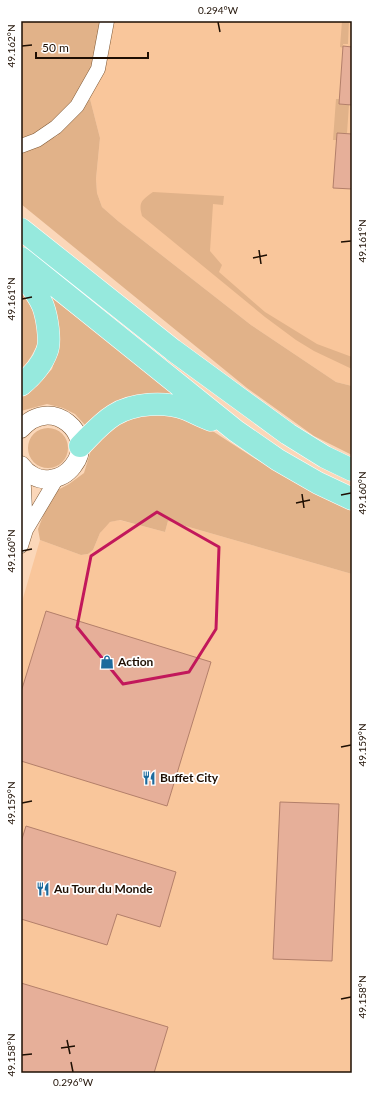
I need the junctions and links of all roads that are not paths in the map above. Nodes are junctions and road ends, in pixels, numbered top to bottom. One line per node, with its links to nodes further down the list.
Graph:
1 (107, 21): 2 (street)
2 (21, 146)
3 (21, 229): 11 (main road)
4 (21, 258): 8 (main road)
5 (21, 273): 6 (main road)
6 (21, 385)
7 (25, 423): 9 (street)
8 (236, 431): 9 (main road); 13 (main road)
9 (80, 446): 12 (street)
10 (22, 467): 12 (street); 14 (street)
11 (349, 468)
12 (57, 478): 14 (street)
13 (352, 500)
14 (26, 530): 15 (street)
15 (21, 546)

